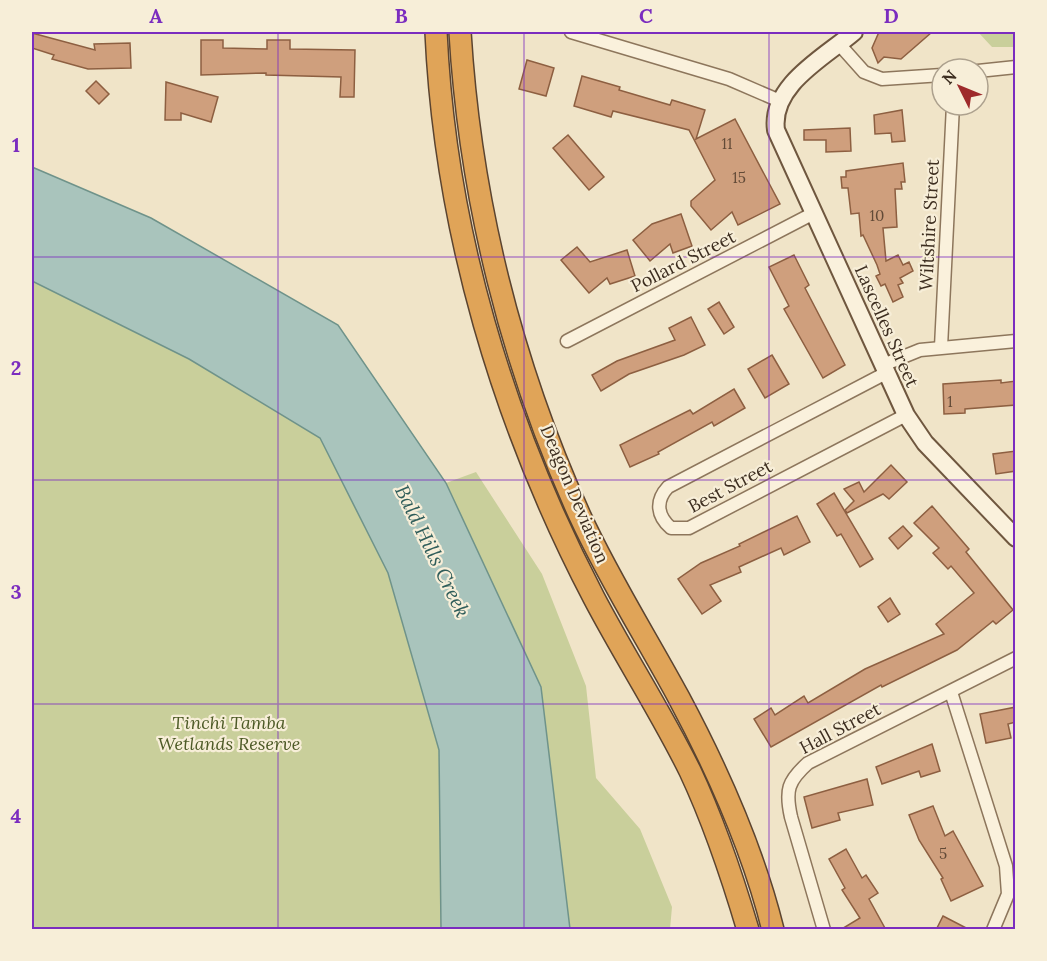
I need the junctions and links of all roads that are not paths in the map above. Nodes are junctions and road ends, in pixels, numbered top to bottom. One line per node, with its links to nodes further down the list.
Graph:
1 (436, 32): 20 (highway, Deagon Deviation)
2 (460, 32): 21 (highway, Deagon Deviation)
3 (571, 32): 9 (street)
4 (854, 32): 5 (street)
5 (839, 44): 8 (street); 9 (street)
6 (1016, 67): 7 (street)
7 (990, 70)
8 (930, 76)
9 (780, 101): 11 (street, Lascelles Street)
10 (952, 117): 14 (street, Wiltshire Street)
11 (814, 213): 12 (street, Pollard Street); 15 (street, Lascelles Street)
12 (567, 341)
13 (1016, 341): 14 (street)
14 (941, 347): 15 (street)
15 (885, 369): 16 (street, Lascelles Street); 16 (street, Best Street)
16 (906, 415): 17 (street, Lascelles Street)
17 (1016, 538)
18 (1016, 658): 19 (street, Hall Street)
19 (951, 692): 22 (street, Hall Street); 23 (street)
20 (748, 930)
21 (774, 930)
22 (824, 930)
23 (993, 930)

